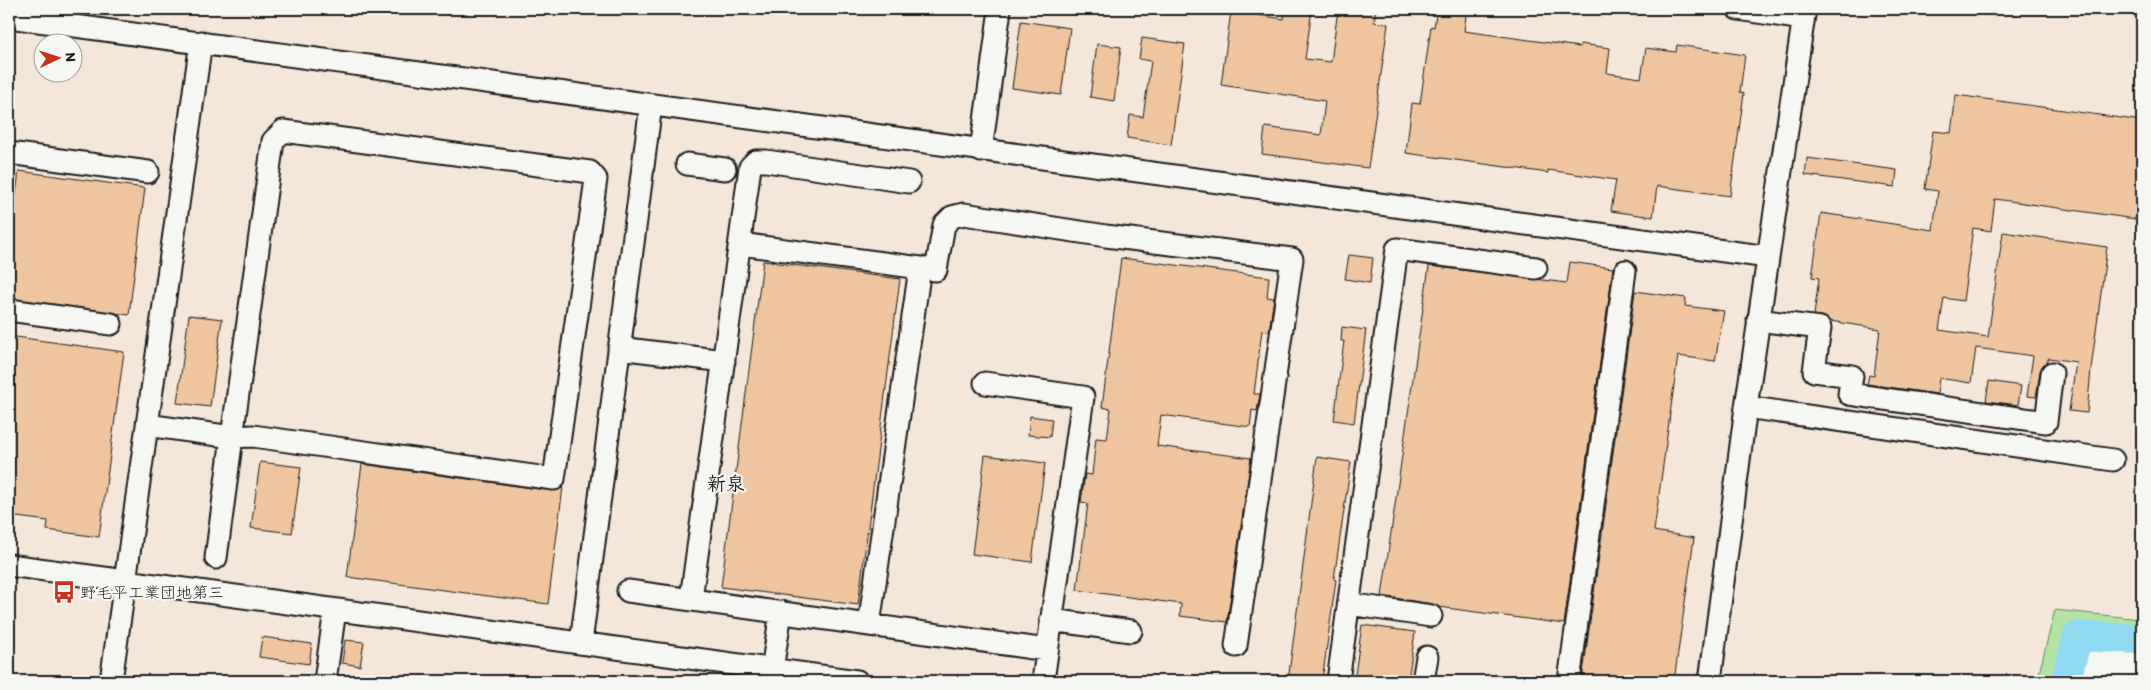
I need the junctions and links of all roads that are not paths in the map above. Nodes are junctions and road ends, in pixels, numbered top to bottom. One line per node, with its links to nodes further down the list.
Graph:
1 (1000, 9): 7 (street)
2 (1738, 9): 3 (street)
3 (1804, 14): 14 (street)
4 (9, 17): 5 (street)
5 (201, 42): 6 (street); 26 (street)
6 (651, 105): 7 (street); 21 (street)
7 (981, 151): 14 (street)
8 (9, 153): 11 (street)
9 (687, 164): 10 (street)
10 (725, 169)
11 (148, 172)
12 (908, 182): 13 (street)
13 (740, 244): 15 (street); 22 (street)
14 (1768, 257): 19 (street)
15 (920, 268): 39 (street); 42 (street)
16 (1536, 268): 34 (street)
17 (1625, 271): 52 (street)
18 (9, 310): 20 (street)
19 (1758, 320): 23 (street); 25 (street)
20 (111, 324)
21 (619, 348): 22 (street); 41 (street)
22 (724, 362): 33 (street)
23 (2052, 373)
24 (985, 384): 38 (street)
25 (1746, 407): 28 (street); 53 (street)
26 (147, 425): 27 (street); 31 (street)
27 (232, 437): 27 (street); 29 (street)
28 (2113, 460)
29 (216, 558)
30 (9, 565): 31 (street)
31 (126, 581): 35 (street); 46 (street)
32 (628, 591): 33 (street)
33 (691, 599): 36 (street)
34 (1349, 604): 37 (street); 50 (street)
35 (335, 610): 41 (street); 47 (street)
36 (781, 612): 39 (street); 45 (street)
37 (1432, 616)
38 (1051, 620): 40 (street); 43 (street)
39 (869, 625): 43 (street)
40 (1131, 631)
41 (581, 643): 45 (street)
42 (1236, 646)
43 (1047, 650): 49 (street)
44 (1426, 657): 51 (street)
45 (772, 670): 48 (street)
46 (111, 681)
47 (325, 681)
48 (857, 681)
49 (1043, 681)
50 (1338, 681)
51 (1423, 681)
52 (1569, 681)
53 (1710, 681)

